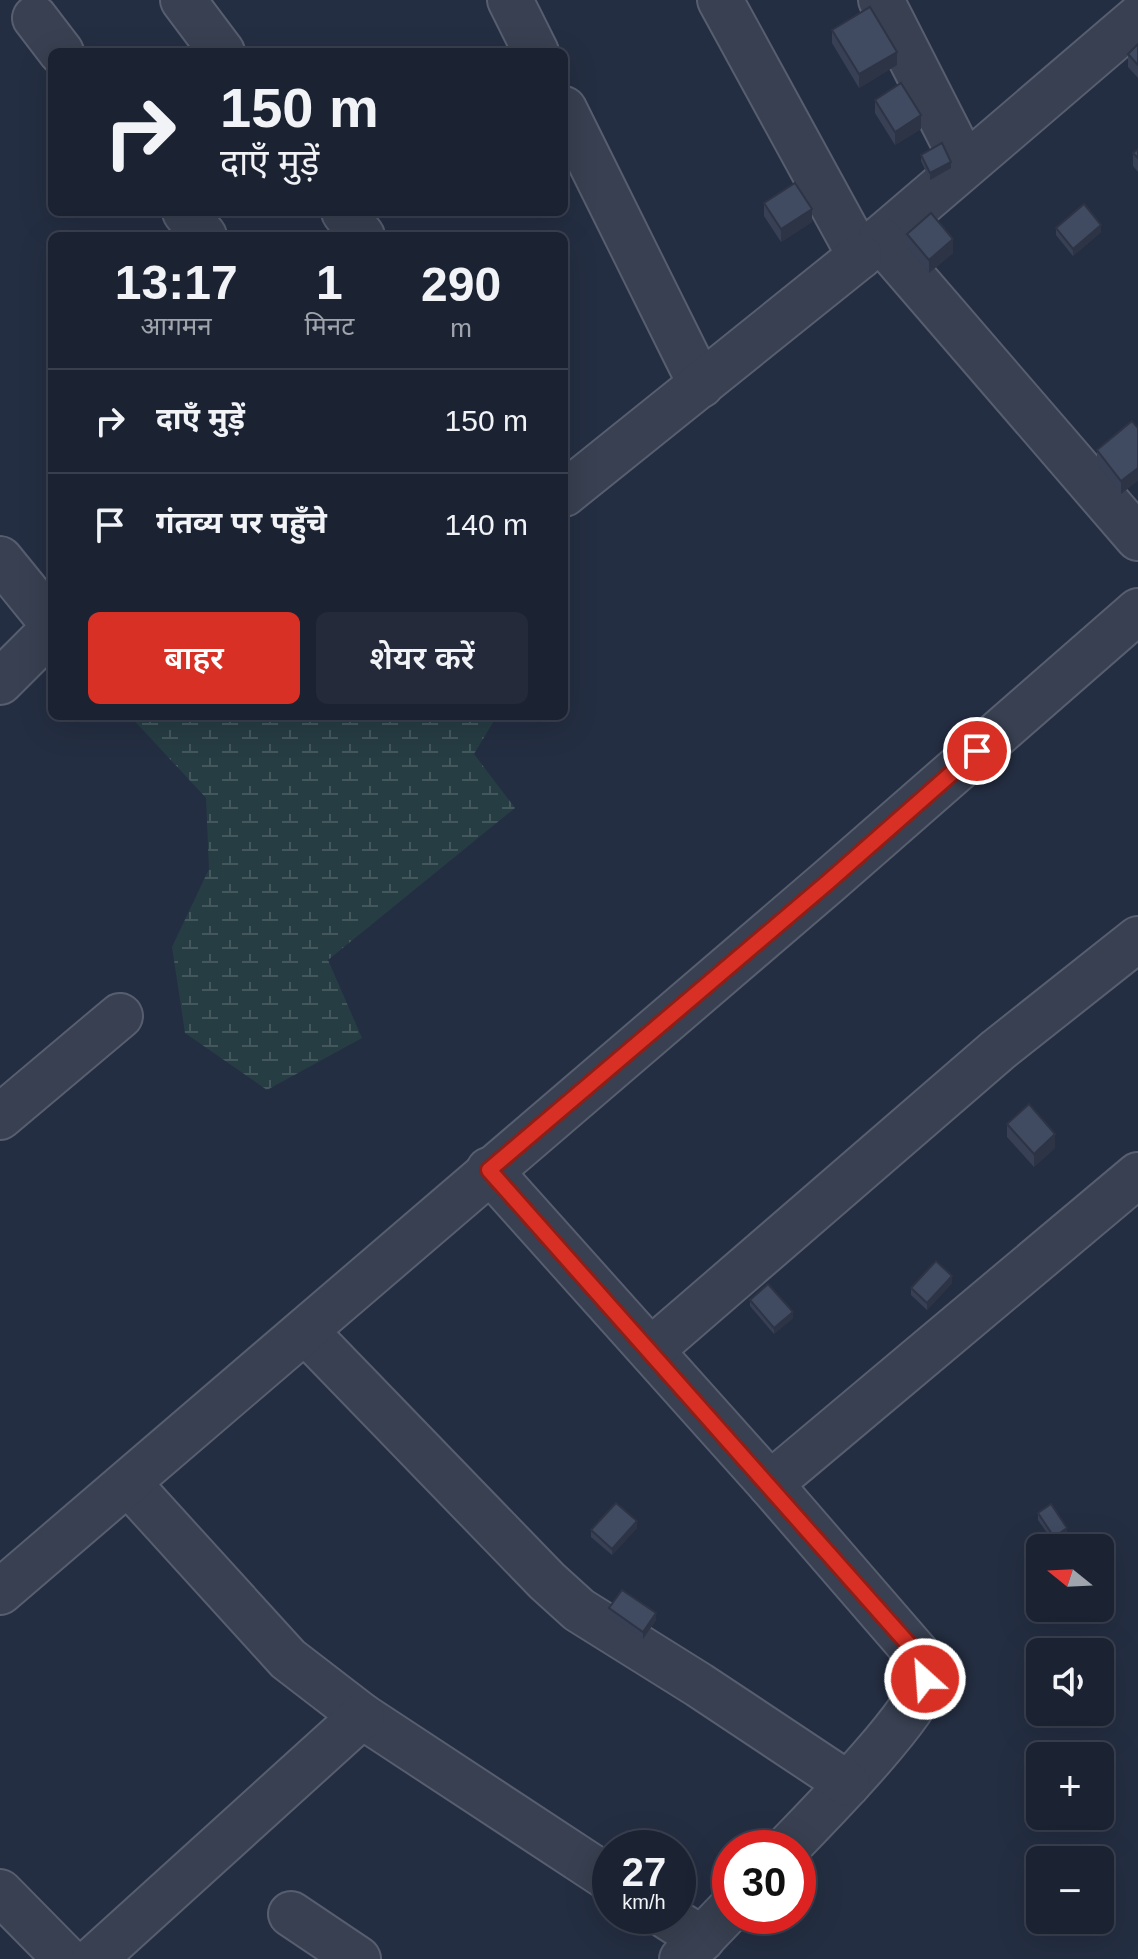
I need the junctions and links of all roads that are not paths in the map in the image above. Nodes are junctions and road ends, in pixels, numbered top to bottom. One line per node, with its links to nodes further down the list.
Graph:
1 (183, 0): 8 (street)
2 (510, 0): 9 (street)
3 (720, 0): 14 (street)
4 (881, 0): 11 (street)
5 (35, 18): 7 (street)
6 (1138, 18): 11 (street)
7 (58, 48)
8 (219, 48)
9 (534, 48)
10 (568, 117): 15 (street)
11 (965, 165): 14 (street)
12 (188, 216): 13 (street)
13 (201, 232)
14 (870, 247): 15 (street); 17 (street)
15 (701, 385): 16 (street)
16 (568, 491)
17 (1138, 538)
18 (0, 559): 20 (street)
19 (1138, 611): 26 (street)
20 (48, 618)
21 (48, 634): 22 (street)
22 (0, 682)
23 (1138, 939): 29 (street)
24 (120, 1016): 25 (street)
25 (0, 1117)
26 (489, 1170): 28 (street); 29 (street)
27 (1138, 1175): 31 (street)
28 (305, 1331): 30 (street); 34 (street)
29 (651, 1350): 31 (street)
30 (128, 1483): 32 (street); 33 (street)
31 (770, 1484): 34 (street)
32 (0, 1592)
33 (362, 1716): 36 (street); 40 (street)
34 (848, 1784): 35 (street)
35 (804, 1830)
36 (592, 1867)
37 (0, 1892): 39 (street)
38 (291, 1914): 41 (street)
39 (66, 1959)
40 (94, 1959)
41 (358, 1959)

